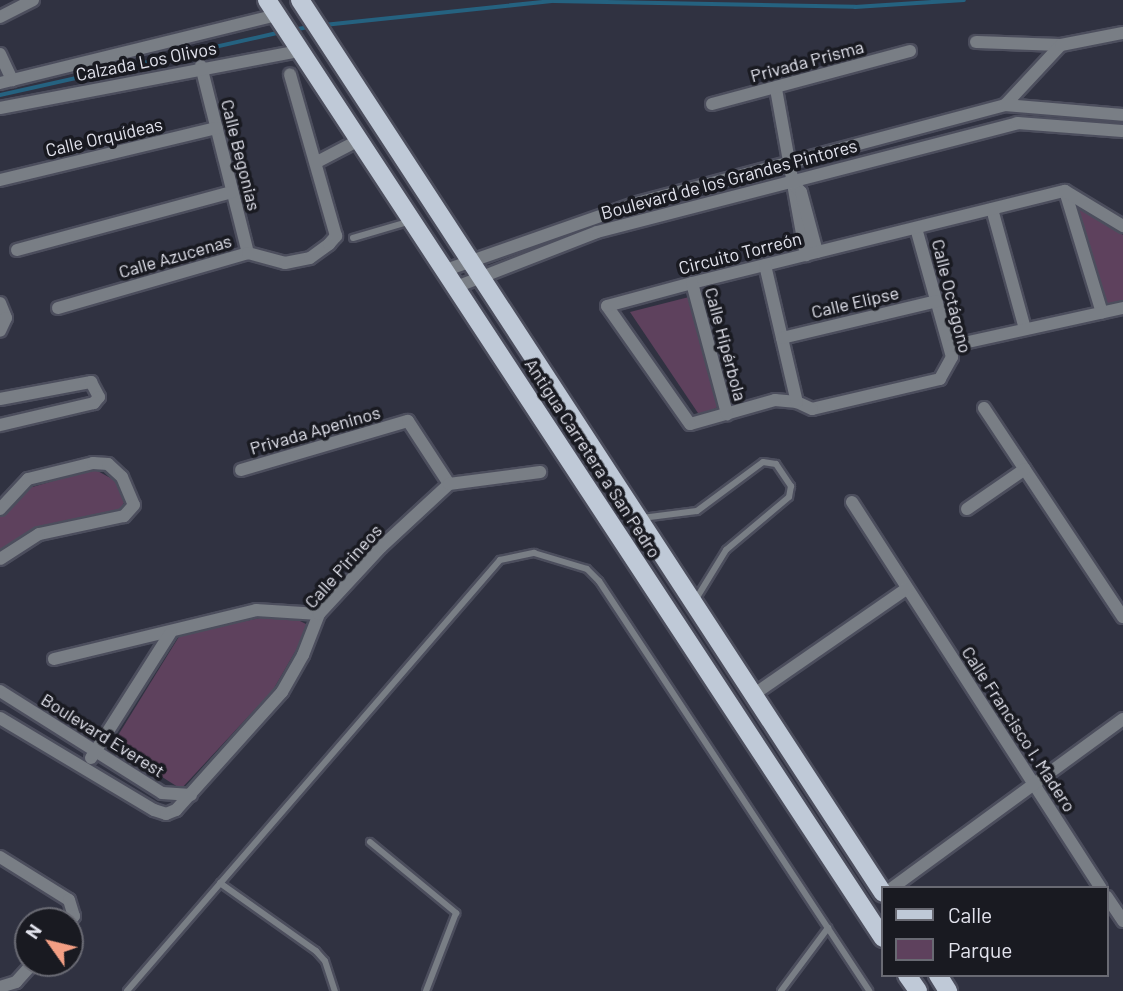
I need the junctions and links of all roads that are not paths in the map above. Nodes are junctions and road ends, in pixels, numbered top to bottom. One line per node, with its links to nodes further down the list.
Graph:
1 (33, 0): 4 (street)
2 (303, 5): 37 (main road, Antigua Carretera a San Pedro)
3 (274, 11): 7 (main road, Antigua Carretera a San Pedro); 13 (street, Calzada Los Olivos)
4 (0, 17)
5 (1123, 33): 8 (street)
6 (976, 43): 8 (street)
7 (295, 44): 11 (street, Calzada Los Olivos); 22 (main road, Antigua Carretera a San Pedro)
8 (1061, 45): 16 (street)
9 (911, 51): 14 (street, Privada Prisma)
10 (0, 54): 13 (street)
11 (201, 66): 17 (street, Calzada Los Olivos); 20 (street, Calle Begonias)
12 (290, 74): 23 (street)
13 (6, 81)
14 (776, 89): 15 (street, Privada Prisma); 24 (street)
15 (712, 104)
16 (1005, 106): 18 (street, Boulevard de los Grandes Pintores); 19 (street); 24 (street, Boulevard de los Grandes Pintores)
17 (0, 108)
18 (1123, 115)
19 (1017, 123): 21 (street, Boulevard de los Grandes Pintores); 26 (street, Boulevard de los Grandes Pintores)
20 (216, 128): 25 (street, Calle Orquídeas); 28 (street, Calle Begonias)
21 (1123, 131)
22 (359, 140): 23 (street); 30 (main road, Antigua Carretera a San Pedro)
23 (317, 162): 35 (street, Calle Azucenas)
24 (791, 166): 26 (street); 37 (street, Boulevard de los Grandes Pintores)
25 (0, 180)
26 (791, 181): 36 (street); 40 (street, Boulevard de los Grandes Pintores)
27 (1065, 191): 29 (street, Circuito Torreón); 31 (street); 47 (street)
28 (232, 192): 34 (street); 35 (street, Calle Begonias)
29 (992, 209): 32 (street, Circuito Torreón); 48 (street)
30 (413, 221): 33 (lane); 39 (main road, Antigua Carretera a San Pedro)
31 (1123, 226)
32 (916, 228): 36 (street, Circuito Torreón); 43 (street, Calle Octágono)
33 (353, 238)
34 (17, 250)
35 (248, 253): 45 (street, Calle Azucenas)
36 (812, 254): 38 (street, Circuito Torreón)
37 (467, 260): 39 (street, Boulevard de los Grandes Pintores); 40 (main road, Antigua Carretera a San Pedro)
38 (765, 265): 41 (street, Circuito Torreón); 50 (street)
39 (446, 270): 42 (main road, Antigua Carretera a San Pedro)
40 (478, 277): 42 (street, Boulevard de los Grandes Pintores); 64 (main road, Antigua Carretera a San Pedro)
41 (692, 283): 55 (street, Calle Hipérbola); 55 (street, Circuito Torreón)
42 (456, 287): 91 (main road, Antigua Carretera a San Pedro)
43 (937, 301): 50 (street, Calle Elipse); 51 (street, Calle Octágono)
44 (0, 303): 49 (street)
45 (58, 308)
46 (1123, 308): 47 (street)
47 (1102, 313): 48 (street)
48 (1025, 329): 51 (street)
49 (0, 331)
50 (782, 338): 53 (street)
51 (950, 346): 53 (street, Calle Octágono)
52 (0, 399): 56 (street)
53 (797, 402): 55 (street, Circuito Torreón)
54 (984, 408): 57 (street)
55 (727, 414)
56 (0, 425)
57 (1025, 469): 63 (street); 69 (street)
58 (241, 470): 60 (street, Privada Apeninos)
59 (540, 471): 60 (street)
60 (449, 484): 68 (street, Calle Pirineos)
61 (852, 502): 66 (street, Calle Francisco I. Madero)
62 (0, 509): 65 (street)
63 (967, 509)
64 (637, 519): 67 (main road, Antigua Carretera a San Pedro); 67 (lane)
65 (0, 559)
66 (906, 589): 72 (street); 78 (street, Calle Francisco I. Madero)
67 (693, 604): 72 (main road, Antigua Carretera a San Pedro)
68 (319, 614): 70 (street); 79 (street, Calle Pirineos)
69 (1123, 617)
70 (172, 632): 71 (street); 76 (street)
71 (54, 659)
72 (753, 695): 86 (main road, Antigua Carretera a San Pedro)
73 (2, 697): 76 (street, Boulevard Everest)
74 (0, 718): 77 (street, Boulevard Everest)
75 (1123, 719): 78 (street)
76 (95, 751): 77 (street); 79 (street, Boulevard Everest)
77 (85, 767): 80 (street, Boulevard Everest)
78 (1034, 785): 84 (street); 85 (street, Calle Francisco I. Madero)
79 (191, 795): 80 (street, Calle Pirineos)
80 (166, 814)
81 (369, 842): 94 (lane)
82 (0, 857): 88 (street)
83 (220, 883): 90 (lane); 92 (lane); 93 (lane)
84 (895, 886)
85 (1100, 886)
86 (881, 890)
87 (1109, 900): 89 (street)
88 (71, 907)
89 (1123, 921)
90 (828, 928): 95 (lane); 96 (lane)
91 (881, 935)
92 (127, 991)
93 (335, 991)
94 (426, 991)
95 (781, 991)
96 (870, 991)

